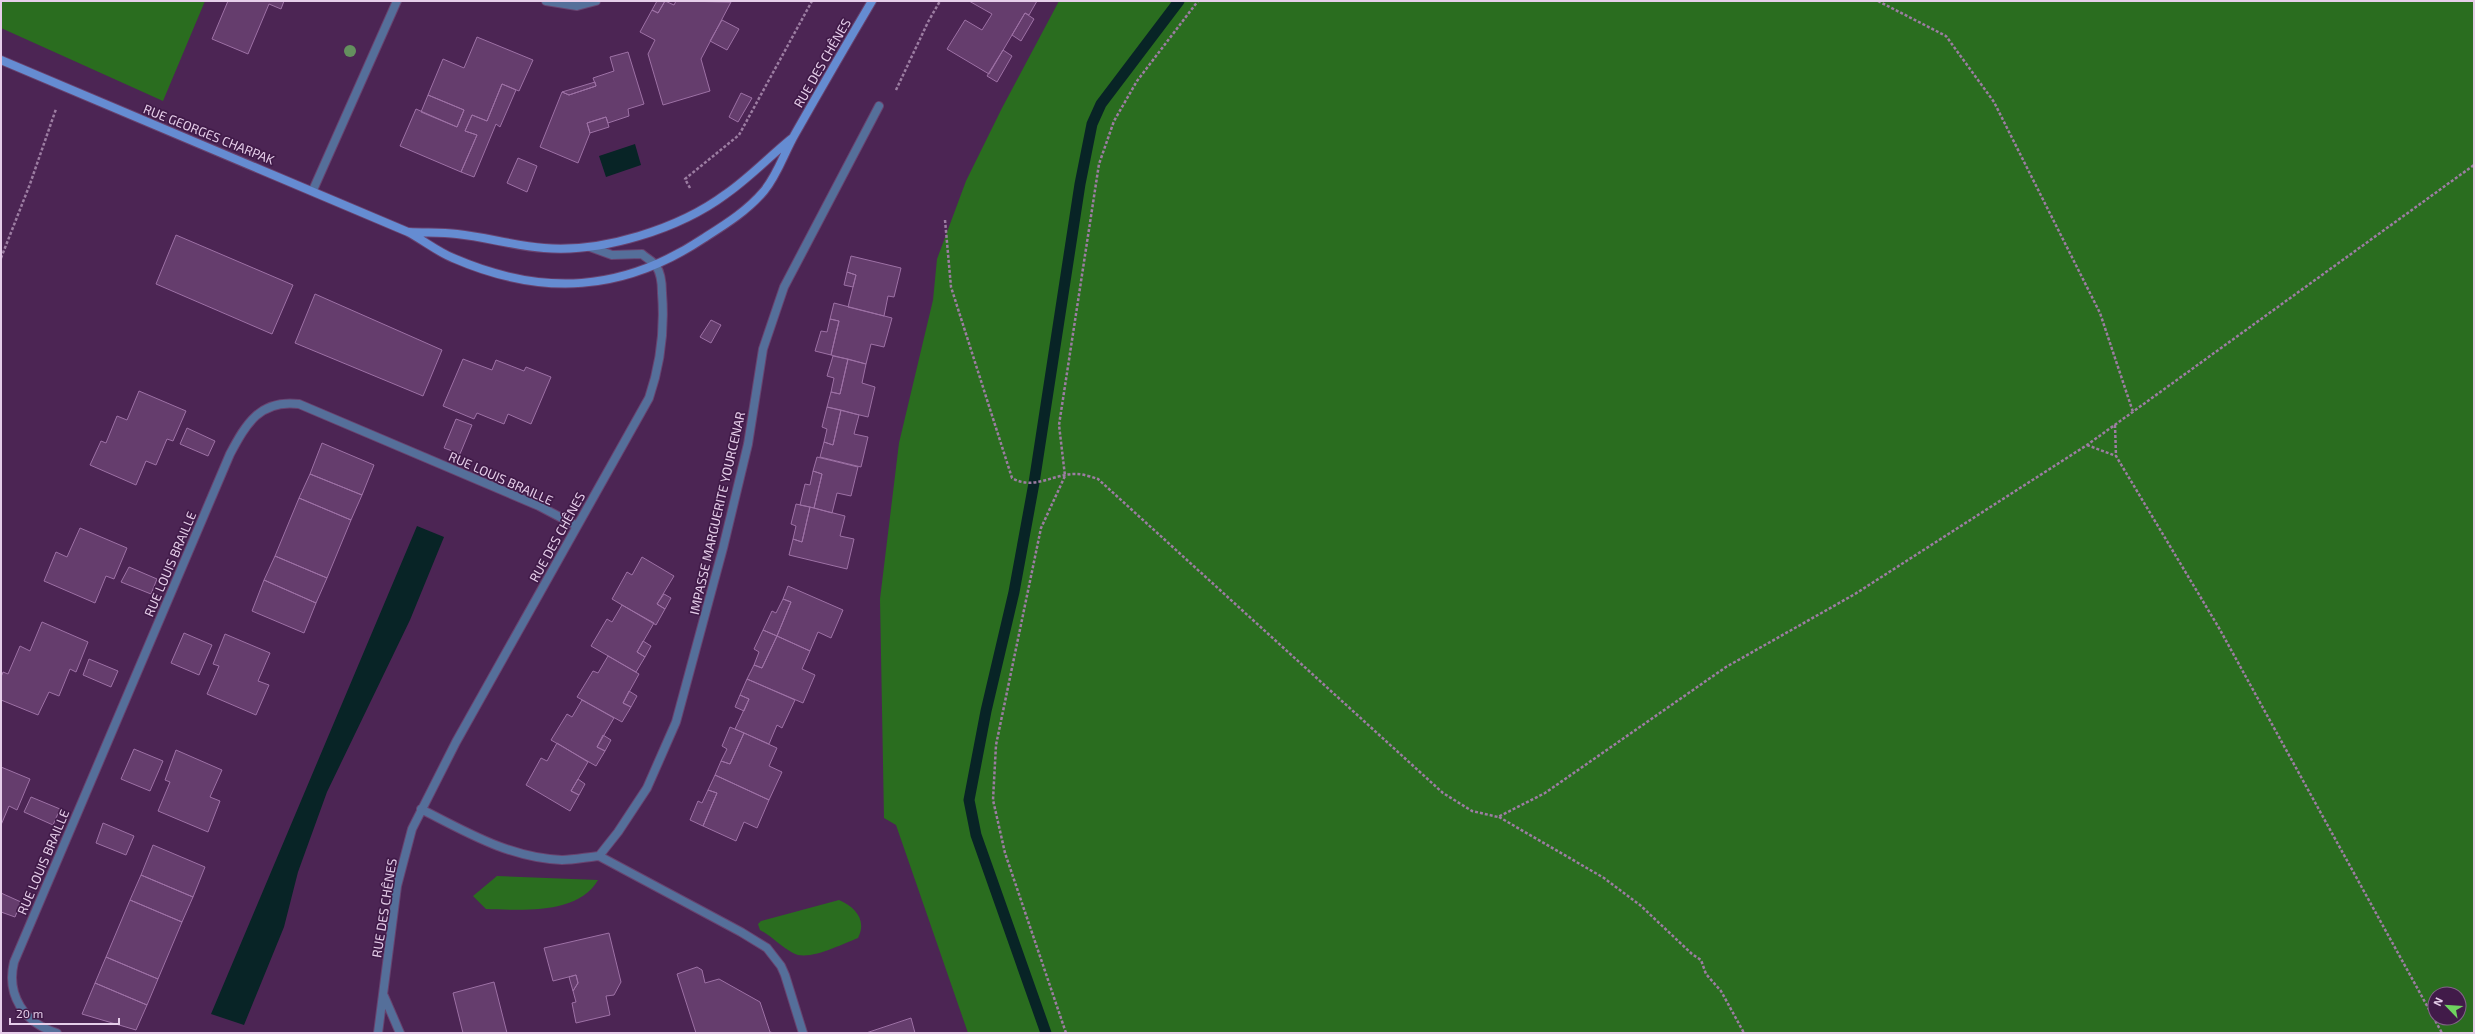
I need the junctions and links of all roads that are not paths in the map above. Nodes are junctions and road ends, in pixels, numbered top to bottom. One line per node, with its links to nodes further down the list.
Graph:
1 (397, 1): 8 (street)
2 (546, 1): 3 (street)
3 (596, 1)
4 (872, 1): 7 (street, RUE DES CHÊNES)
5 (1, 60): 8 (street, RUE GEORGES CHARPAK)
6 (880, 106): 15 (street, IMPASSE MARGUERITE YOURCENAR)
7 (794, 136): 9 (street, RUE DES CHÊNES); 12 (street, RUE DES CHÊNES)
8 (313, 190): 10 (street, RUE GEORGES CHARPAK)
9 (665, 227): 11 (street, RUE GEORGES CHARPAK)
10 (408, 232): 11 (street, RUE GEORGES CHARPAK); 12 (street, RUE GEORGES CHARPAK)
11 (590, 247): 12 (street)
12 (657, 266): 13 (street, RUE DES CHÊNES)
13 (577, 526): 14 (street, RUE DES CHÊNES); 17 (street, RUE LOUIS BRAILLE)
14 (421, 809): 15 (street); 16 (street, RUE DES CHÊNES)
15 (599, 856): 20 (street)
16 (384, 996): 18 (street, RUE DES CHÊNES); 19 (street)
17 (57, 1033)
18 (378, 1033)
19 (400, 1033)
20 (803, 1033)

